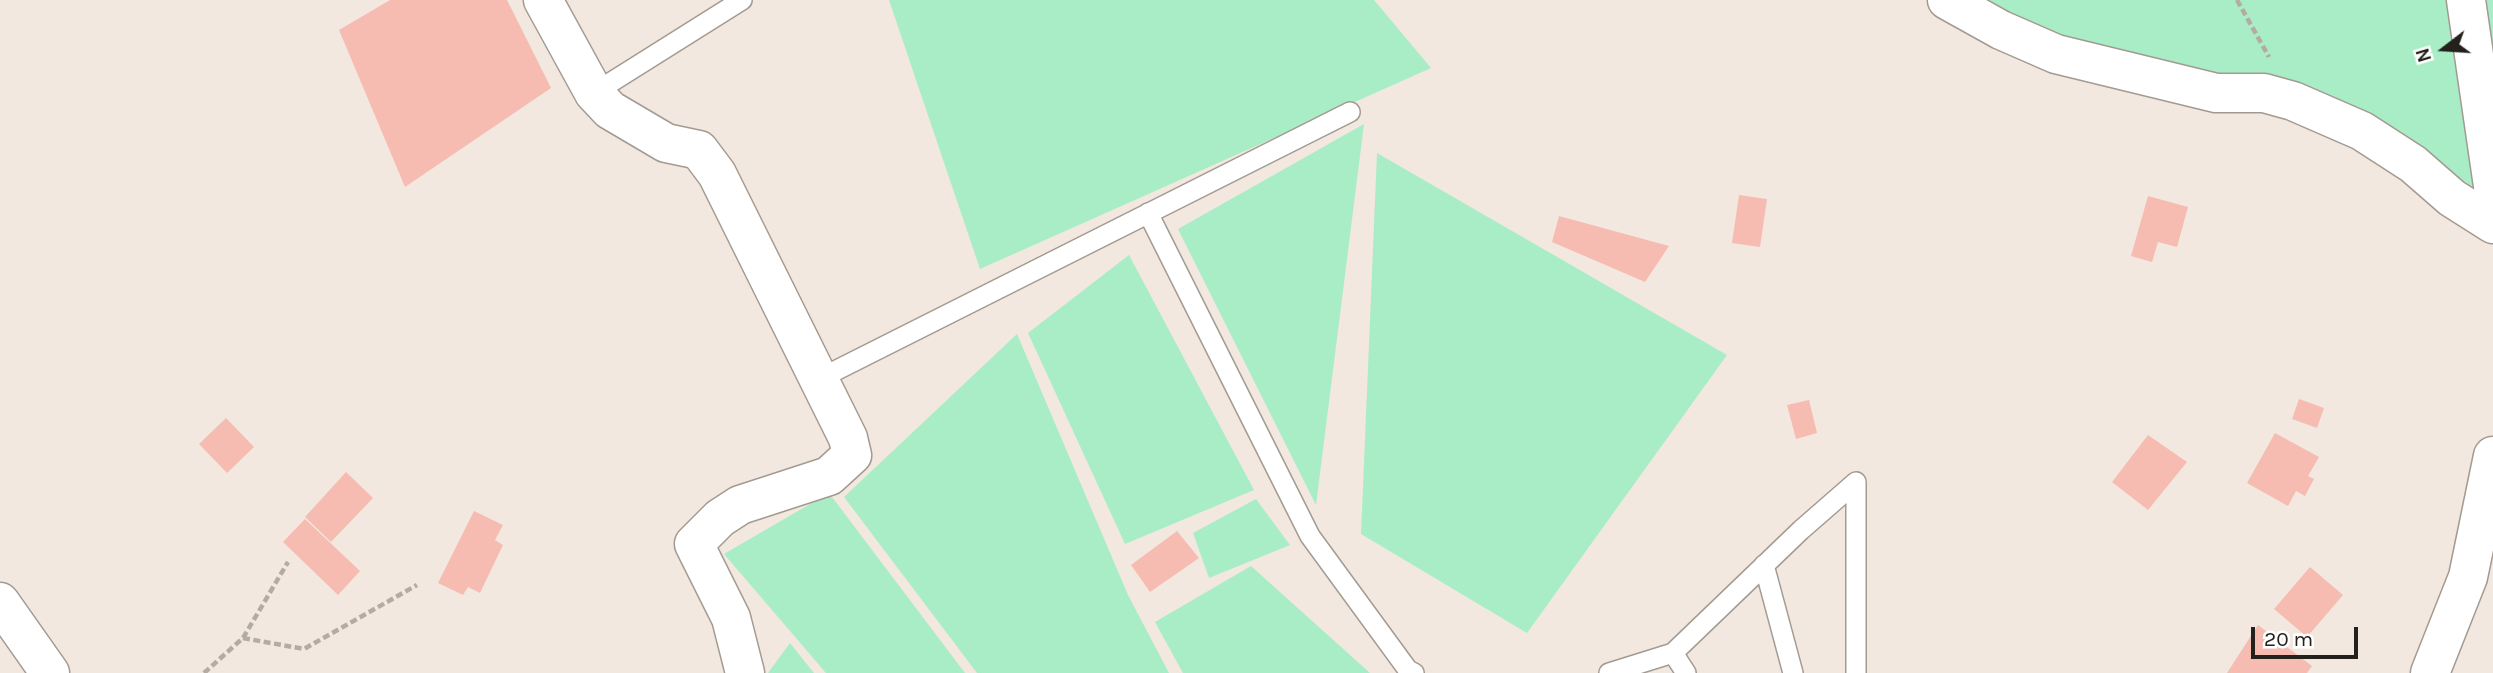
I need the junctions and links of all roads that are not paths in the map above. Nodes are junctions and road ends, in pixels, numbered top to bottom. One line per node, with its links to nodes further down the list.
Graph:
1 (543, 0): 5 (street)
2 (743, 0): 5 (lane)
3 (1947, 0): 9 (street)
4 (2466, 0): 7 (street)
5 (594, 93): 10 (street)
6 (1350, 113): 8 (lane)
7 (2493, 186)
8 (1148, 213): 10 (lane); 17 (lane)
9 (2493, 224)
10 (817, 380): 16 (street)
11 (2493, 456): 22 (street)
12 (1764, 565): 14 (lane); 20 (lane); 21 (lane)
13 (0, 602): 15 (street)
14 (1673, 653): 18 (lane); 19 (lane)
15 (50, 673)
16 (745, 673)
17 (1414, 673)
18 (1609, 673)
19 (1686, 673)
20 (1793, 673)
21 (1856, 673)
22 (2430, 673)

